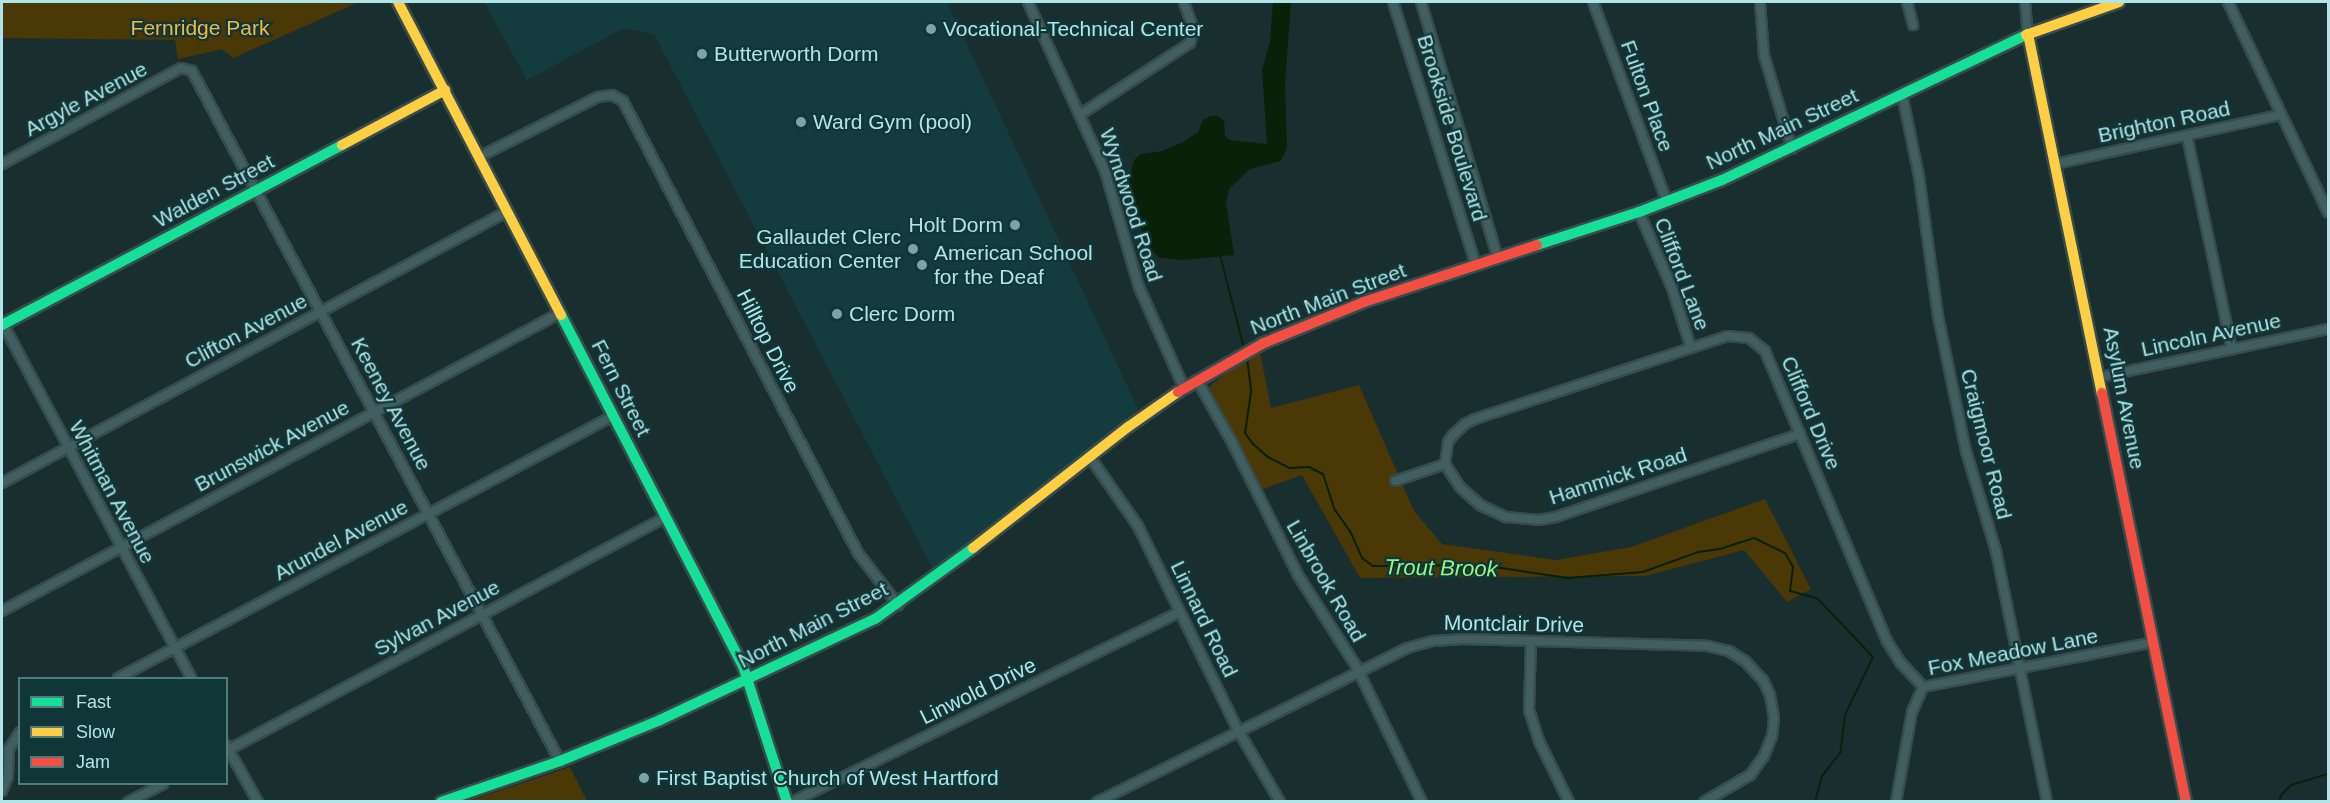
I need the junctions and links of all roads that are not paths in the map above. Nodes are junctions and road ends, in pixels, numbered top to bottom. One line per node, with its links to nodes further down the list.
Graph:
1 (398, 2): 15 (main road, Fern Street)
2 (1028, 2): 17 (street, Wyndwood Road)
3 (1184, 2): 17 (street)
4 (1393, 2): 30 (street, Brookside Boulevard)
5 (1421, 2): 29 (street, Brookside Boulevard)
6 (1593, 2): 25 (street, Fulton Place)
7 (1760, 2): 20 (street)
8 (1907, 2): 12 (street)
9 (2025, 2): 13 (street, Asylum Avenue)
10 (2118, 2): 13 (main road, North Main Street)
11 (2228, 2): 18 (street)
12 (1913, 25)
13 (2028, 34): 16 (main road, North Main Street); 23 (main road, Asylum Avenue)
14 (188, 68): 22 (street, Argyle Avenue); 24 (street, Keeney Avenue)
15 (445, 90): 21 (main road, Fern Street); 24 (main road, Walden Street)
16 (1902, 94): 20 (main road, North Main Street); 58 (street, Craigmoor Road)
17 (1081, 114): 39 (street, Wyndwood Road)
18 (2280, 115): 19 (street, Brighton Road); 28 (street)
19 (2187, 136): 23 (street, Brighton Road); 36 (street)
20 (1791, 149): 25 (main road, North Main Street)
21 (479, 157): 26 (main road, Fern Street); 51 (street, Hilltop Drive)
22 (2, 164)
23 (2055, 164): 37 (main road, Asylum Avenue)
24 (257, 190): 31 (street, Keeney Avenue); 33 (main road, Walden Street)
25 (1667, 202): 27 (main road, North Main Street)
26 (508, 211): 31 (street, Clifton Avenue); 32 (main road, Fern Street)
27 (1639, 212): 29 (main road, North Main Street); 35 (street, Clifford Lane)
28 (2328, 213)
29 (1498, 258): 30 (main road, North Main Street)
30 (1476, 265): 38 (main road, North Main Street)
31 (321, 311): 40 (street, Keeney Avenue); 43 (street, Clifton Avenue)
32 (560, 314): 40 (street, Brunswick Avenue); 41 (main road, Fern Street)
33 (2, 324): 43 (street, Whitman Avenue)
34 (2328, 329): 36 (street, Lincoln Avenue)
35 (1691, 348): 42 (street, Clifford Drive); 45 (street, Clifford Drive)
36 (2232, 349): 37 (street, Lincoln Avenue)
37 (2100, 377): 56 (main road, Asylum Avenue)
38 (1197, 380): 39 (main road, North Main Street); 59 (street, Linbrook Road)
39 (1184, 388): 44 (main road, North Main Street)
40 (375, 412): 48 (street, Keeney Avenue); 50 (street, Brunswick Avenue)
41 (613, 416): 48 (street, Arundel Avenue); 49 (main road, Fern Street)
42 (1800, 434): 45 (street, Hammick Road); 63 (street, Clifford Drive)
43 (68, 448): 47 (street, Clifton Avenue); 50 (street, Whitman Avenue)
44 (1090, 457): 51 (main road, North Main Street); 53 (street, Linnard Road)
45 (1445, 464): 46 (street)
46 (1395, 481)
47 (2, 483)
48 (428, 514): 54 (street, Keeney Avenue); 57 (street, Arundel Avenue)
49 (666, 517): 54 (street, Sylvan Avenue); 62 (main road, Fern Street)
50 (121, 547): 52 (street, Brunswick Avenue); 57 (street, Whitman Avenue)
51 (898, 605): 62 (main road, North Main Street)
52 (2, 611)
53 (1180, 612): 64 (street, Linnard Road); 75 (street, Linwold Drive)
54 (483, 614): 66 (street, Sylvan Avenue); 68 (street, Keeney Avenue)
55 (1531, 642): 59 (street, Montclair Drive); 79 (street); 80 (street, Montclair Drive)
56 (2154, 642): 58 (street, Fox Meadow Lane); 83 (main road, Asylum Avenue)
57 (176, 648): 60 (street, Arundel Avenue); 61 (street, Whitman Avenue)
58 (2020, 669): 63 (street, Fox Meadow Lane); 82 (street, Craigmoor Road)
59 (1359, 673): 64 (street, Montclair Drive); 78 (street, Linbrook Road)
60 (120, 677)
61 (190, 677)
62 (749, 680): 68 (main road, North Main Street); 74 (main road, Fern Street)
63 (1923, 687): 81 (street, Fox Meadow Lane)
64 (1239, 732): 76 (street, Montclair Drive); 77 (street, Linnard Road)
65 (18, 735): 70 (street)
66 (228, 748)
67 (228, 751): 72 (street)
68 (560, 761): 73 (main road, North Main Street)
69 (159, 785): 71 (street)
70 (2, 791)
71 (128, 801)
72 (258, 801)
73 (441, 801)
74 (787, 801)
75 (792, 801)
76 (1097, 801)
77 (1280, 801)
78 (1422, 801)
79 (1569, 801)
80 (1704, 801)
81 (1896, 801)
82 (2047, 801)
83 (2186, 801)

